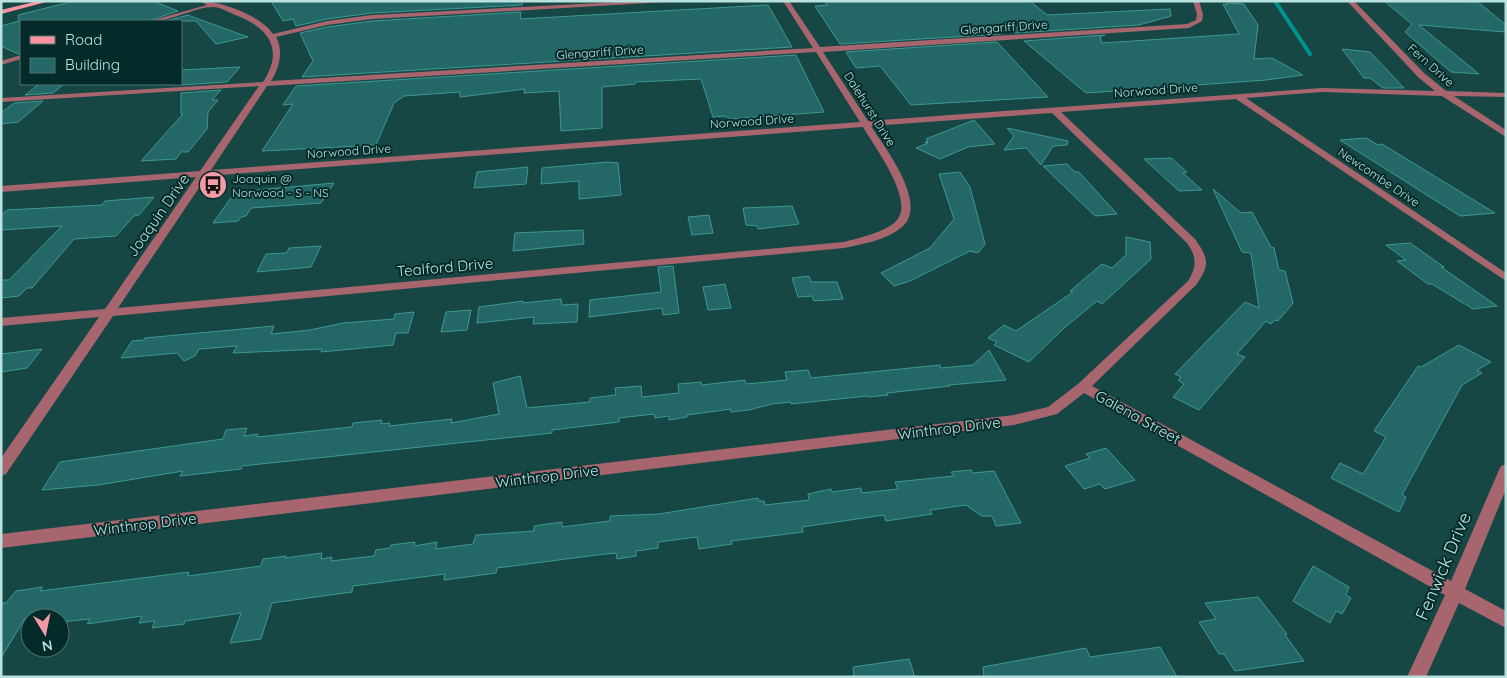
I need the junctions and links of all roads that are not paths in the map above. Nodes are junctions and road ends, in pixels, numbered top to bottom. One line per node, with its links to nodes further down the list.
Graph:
1 (22, 1): 9 (main road)
2 (47, 1): 10 (main road)
3 (226, 1): 8 (street)
4 (680, 1): 12 (street)
5 (786, 1): 13 (street, Dalehurst Drive)
6 (1196, 1): 13 (street, Glengariff Drive)
7 (1350, 1): 17 (street, Fern Drive)
8 (208, 3): 11 (street); 12 (street)
9 (1, 6)
10 (1, 12)
11 (155, 20)
12 (273, 36): 16 (street, Joaquin Drive)
13 (818, 50): 16 (street, Glengariff Drive); 22 (street, Dalehurst Drive)
14 (20, 57): 15 (street)
15 (1, 63)
16 (266, 84): 20 (street, Glengariff Drive); 24 (street, Joaquin Drive)
17 (1442, 92): 18 (street, Norwood Drive); 19 (street, Norwood Drive); 23 (street, Fern Drive)
18 (1506, 95)
19 (1237, 96): 21 (street, Norwood Drive); 27 (street, Newcombe Drive)
20 (1, 100)
21 (1054, 110): 22 (street, Norwood Drive); 30 (street, Galena Street)
22 (866, 126): 24 (street, Norwood Drive); 26 (street, Dalehurst Drive)
23 (1506, 134)
24 (204, 175): 25 (street, Norwood Drive); 28 (street, Joaquin Drive)
25 (1, 189)
26 (888, 231): 28 (street, Tealford Drive)
27 (1506, 278)
28 (111, 312): 29 (street, Tealford Drive); 31 (street, Joaquin Drive)
29 (1, 322)
30 (1083, 387): 33 (street, Winthrop Drive); 34 (street, Galena Street)
31 (1, 470)
32 (1506, 470): 34 (street, Fenwick Drive)
33 (1, 541)
34 (1455, 592): 35 (street, Galena Street); 36 (street, Fenwick Drive)
35 (1506, 620)
36 (1416, 677)

